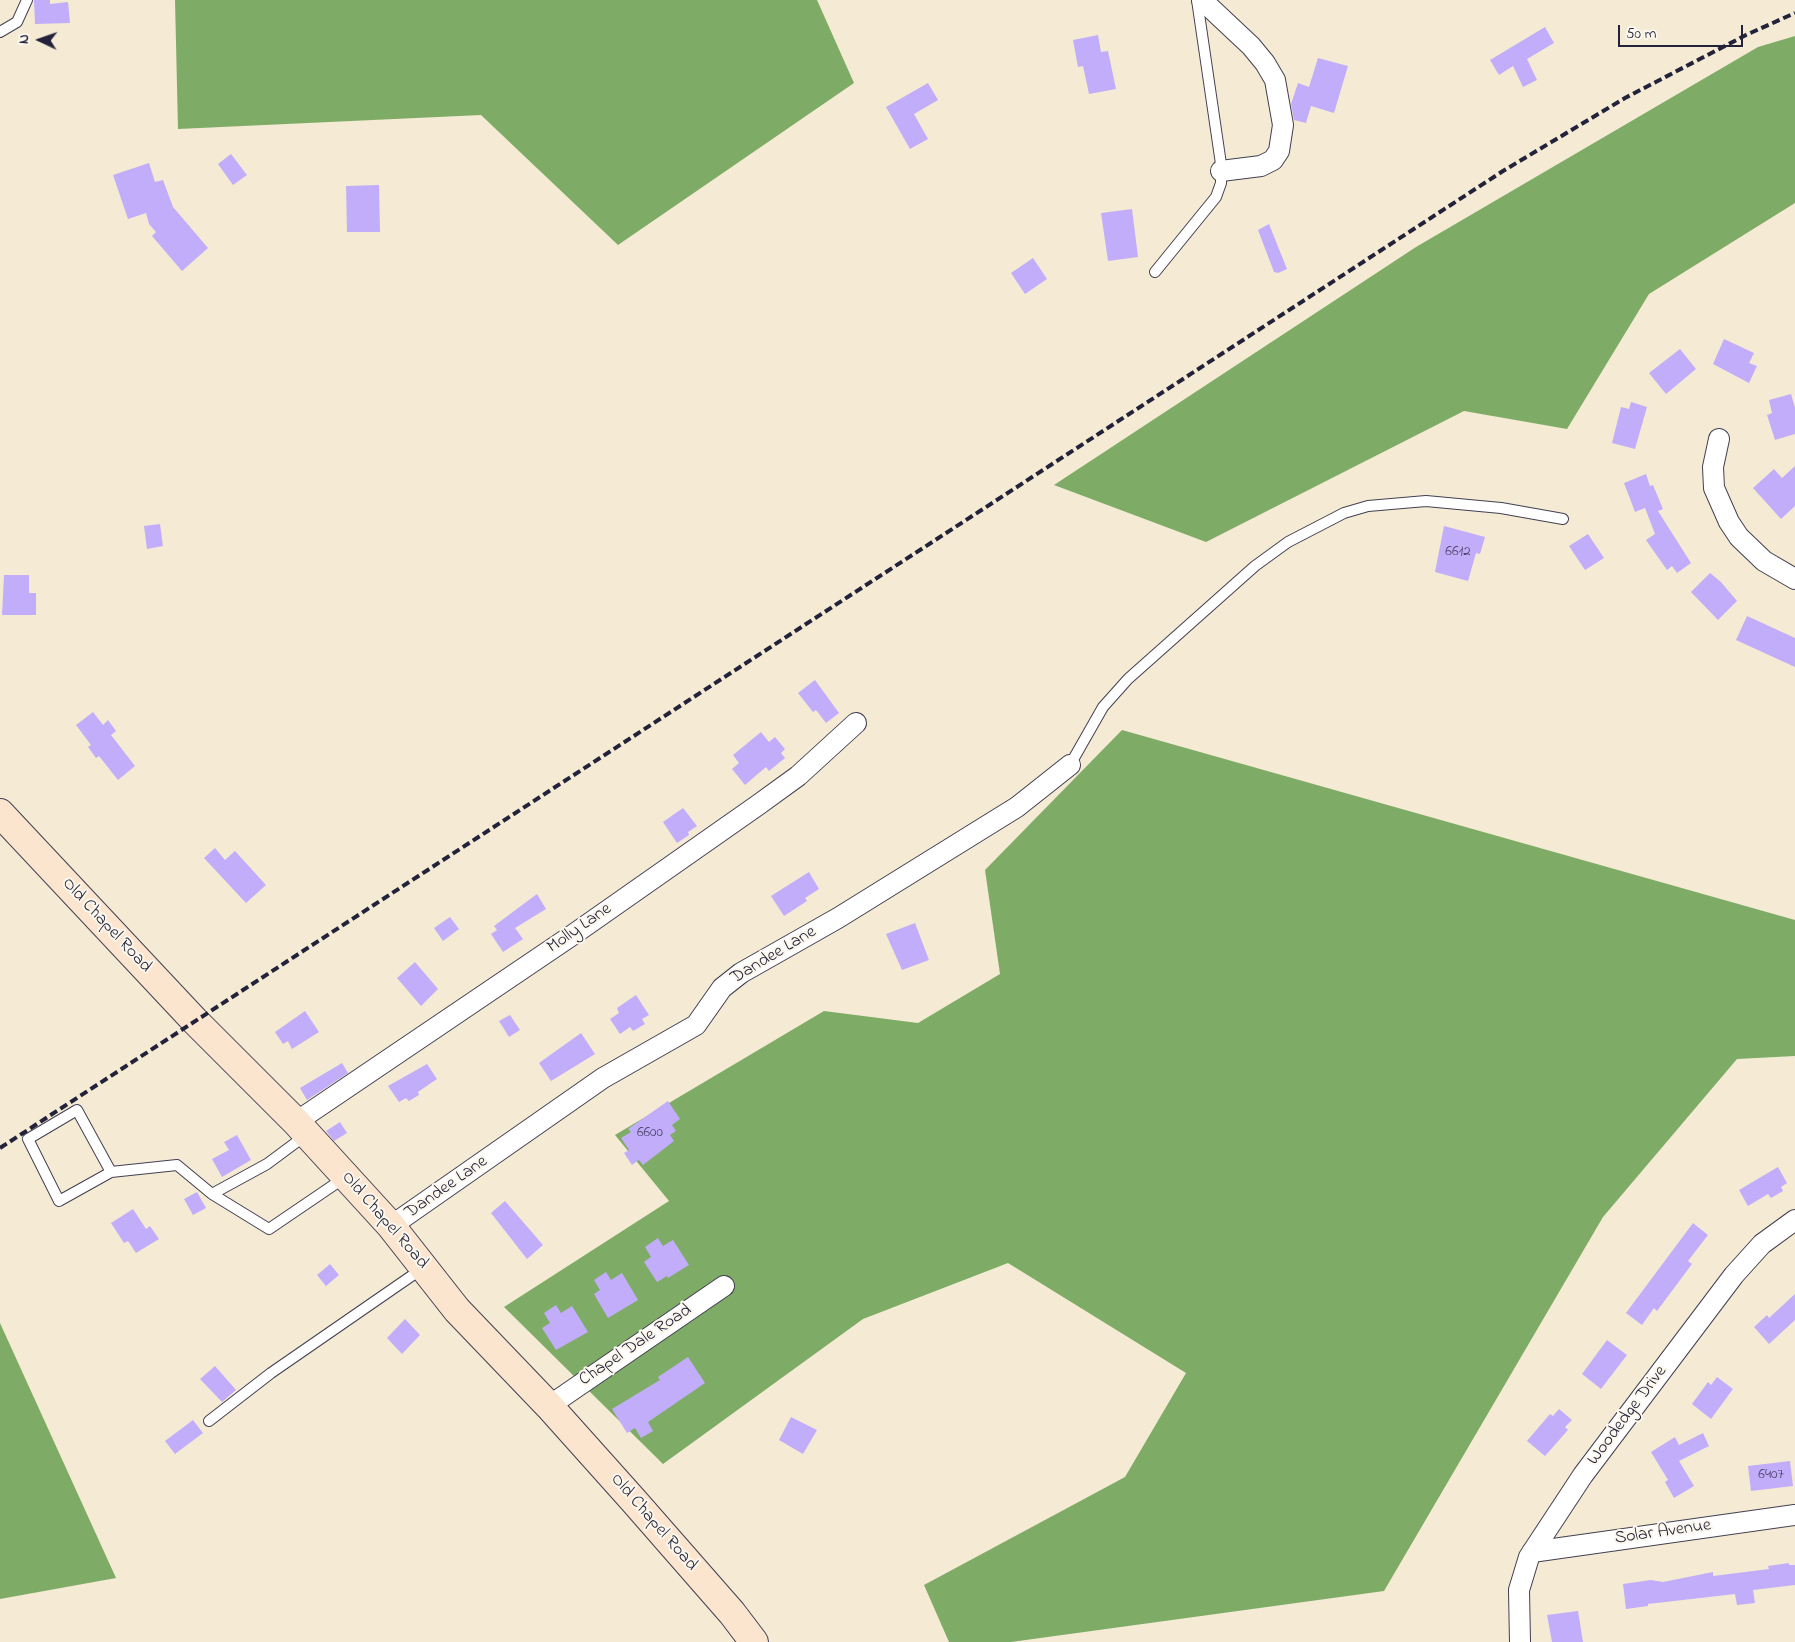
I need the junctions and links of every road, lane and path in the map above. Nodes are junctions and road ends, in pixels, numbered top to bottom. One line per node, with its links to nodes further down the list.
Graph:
1 (27, 0): 4 (lane)
2 (1197, 0): 5 (lane)
3 (1202, 0): 5 (street)
4 (0, 32)
5 (1221, 170): 6 (lane)
6 (1156, 272)
7 (1719, 439): 9 (street)
8 (1563, 519): 11 (lane)
9 (1795, 579)
10 (856, 724): 13 (street, Molly Lane)
11 (1070, 765): 18 (street, Dandee Lane)
12 (0, 812): 13 (street, Old Chapel Road)
13 (301, 1128): 15 (street, Old Chapel Road); 16 (lane)
14 (111, 1172): 14 (lane); 16 (lane)
15 (346, 1177): 16 (lane); 18 (street, Old Chapel Road)
16 (212, 1194)
17 (1795, 1220): 24 (street, Woodedge Drive)
18 (391, 1226): 19 (street, Old Chapel Road)
19 (424, 1267): 21 (street, Old Chapel Road); 22 (lane)
20 (724, 1286): 21 (street, Chapel Dale Road)
21 (549, 1406): 25 (street, Old Chapel Road)
22 (209, 1421)
23 (1795, 1515): 24 (street, Solar Avenue)
24 (1532, 1552): 26 (street, Woodedge Drive)
25 (754, 1642)
26 (1520, 1642)

